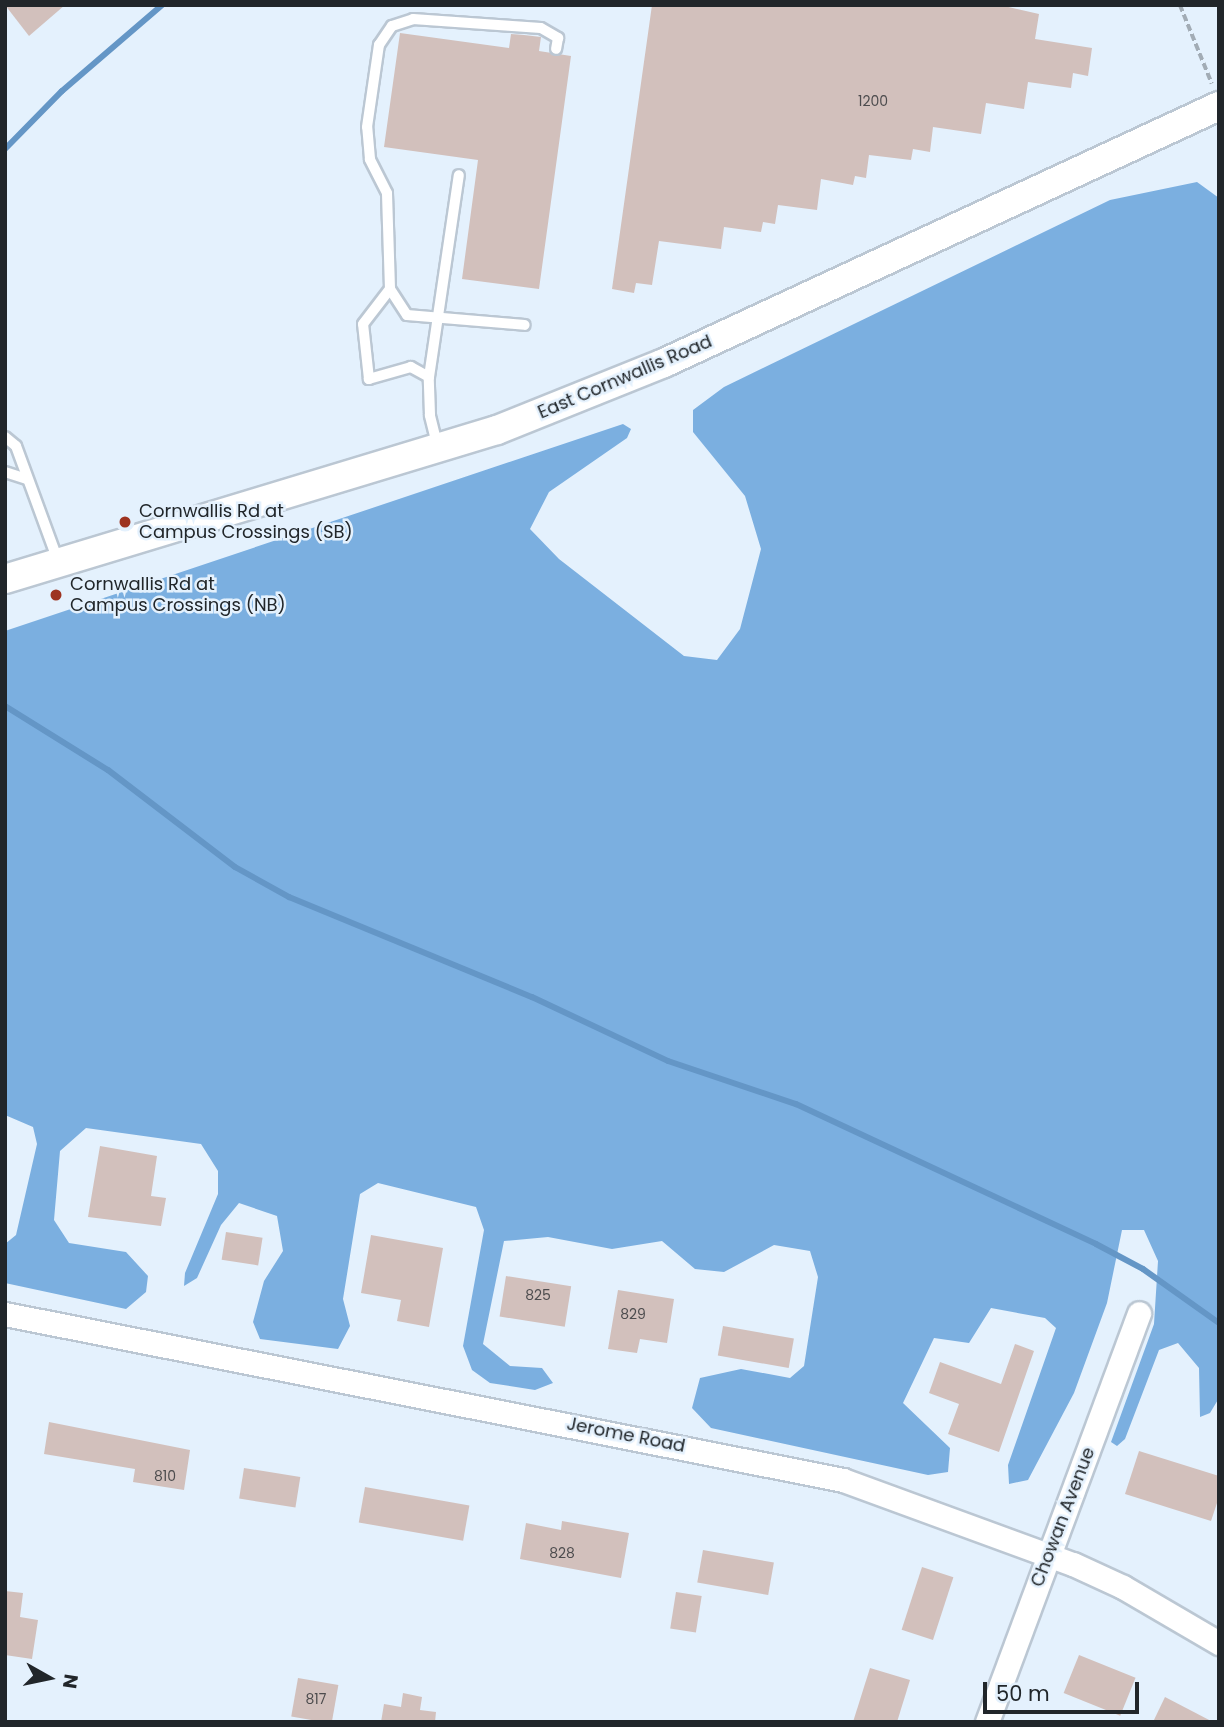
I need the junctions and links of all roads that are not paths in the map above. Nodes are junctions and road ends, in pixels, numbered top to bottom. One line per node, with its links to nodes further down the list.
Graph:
1 (556, 49): 4 (lane)
2 (1215, 94): 9 (street, East Cornwallis Road)
3 (458, 174): 5 (lane)
4 (390, 289): 5 (lane); 7 (lane)
5 (438, 314): 6 (lane); 7 (lane)
6 (525, 325)
7 (429, 377): 9 (lane)
8 (5, 437): 11 (lane)
9 (438, 449): 12 (street, East Cornwallis Road)
10 (5, 471): 11 (lane)
11 (26, 479): 12 (lane)
12 (59, 563): 13 (street, East Cornwallis Road)
13 (5, 579)
14 (1139, 1313): 16 (street, Chowan Avenue)
15 (5, 1314): 16 (street, Jerome Road)
16 (1048, 1555): 17 (street, Jerome Road); 18 (street, Chowan Avenue)
17 (1219, 1643)
18 (987, 1722)

